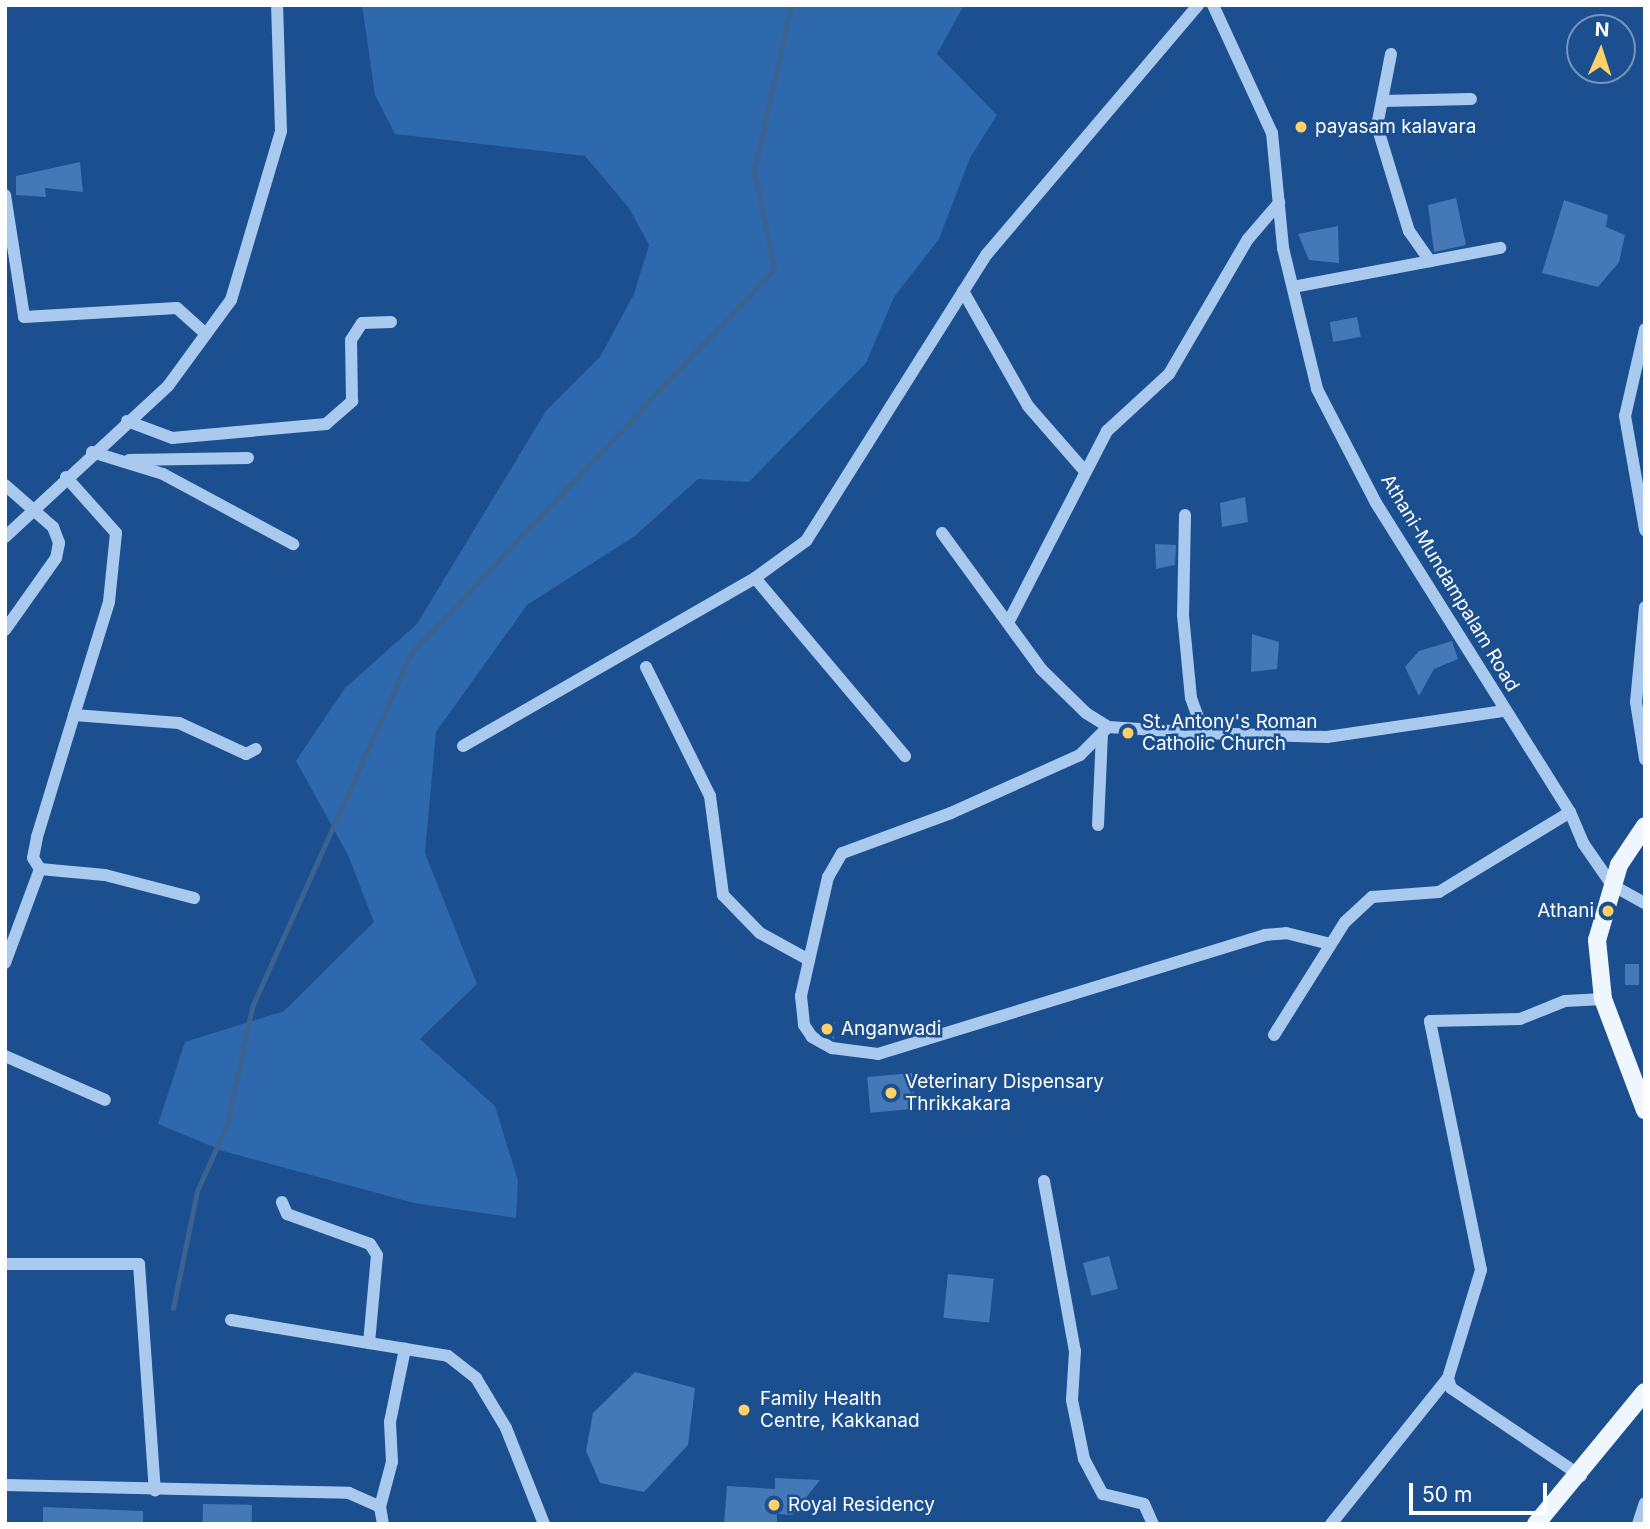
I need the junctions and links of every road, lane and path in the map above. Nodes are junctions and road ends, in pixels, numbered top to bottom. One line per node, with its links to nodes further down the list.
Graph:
1 (277, 5): 16 (street)
2 (1198, 5): 13 (street)
3 (1213, 5): 8 (street, Athani-Mundampalam Road)
4 (1391, 54): 6 (street)
5 (1471, 99): 6 (street)
6 (1382, 101): 11 (street)
7 (5, 194): 9 (street)
8 (1279, 203): 12 (street, Athani-Mundampalam Road); 21 (street)
9 (8, 228): 16 (street)
10 (1500, 248): 11 (street)
11 (1430, 261): 12 (street)
12 (1293, 288): 35 (street, Athani-Mundampalam Road)
13 (964, 291): 21 (street); 30 (street)
14 (391, 322): 17 (street)
15 (1645, 329): 26 (street)
16 (206, 334): 17 (street)
17 (127, 421): 18 (street)
18 (92, 452): 20 (street); 22 (street)
19 (248, 458): 20 (street)
20 (122, 460): 29 (street)
21 (1083, 469): 32 (street)
22 (66, 477): 24 (street); 36 (street)
23 (5, 485): 24 (street)
24 (33, 510): 28 (street); 33 (street)
25 (1185, 515): 38 (street)
26 (1645, 530)
27 (942, 533): 32 (street)
28 (5, 537)
29 (292, 544)
30 (755, 578): 39 (street); 41 (street)
31 (1645, 607): 42 (street)
32 (1010, 619): 37 (street)
33 (5, 630)
34 (646, 667): 51 (street)
35 (1504, 711): 38 (street); 43 (street, Athani-Mundampalam Road)
36 (74, 715): 40 (street); 46 (street)
37 (1105, 731): 38 (street); 44 (street); 51 (street)
38 (1204, 733)
39 (463, 746)
40 (256, 749)
41 (905, 756)
42 (1645, 759)
43 (1570, 811): 47 (street, Athani-Mundampalam Road); 50 (street)
44 (1098, 825)
45 (1645, 827): 47 (main road)
46 (40, 869): 48 (street); 52 (street)
47 (1612, 885): 49 (street); 53 (main road)
48 (194, 898)
49 (1645, 903)
50 (1330, 944): 51 (street); 54 (street)
51 (809, 960)
52 (5, 963)
53 (1603, 999): 57 (main road); 64 (street)
54 (1274, 1035)
55 (5, 1056): 56 (street)
56 (105, 1100)
57 (1645, 1110)
58 (1044, 1181): 73 (street)
59 (282, 1202): 62 (street)
60 (5, 1264): 68 (street)
61 (231, 1320): 62 (street)
62 (369, 1343): 63 (street)
63 (405, 1349): 70 (street); 72 (street)
64 (1448, 1378): 66 (street); 74 (street)
65 (1645, 1392): 66 (main road)
66 (1581, 1476): 75 (main road)
67 (5, 1485): 68 (street)
68 (155, 1490): 70 (street)
69 (1645, 1503): 76 (street)
70 (380, 1507): 71 (street)
71 (383, 1524)
72 (544, 1524)
73 (1153, 1524)
74 (1331, 1524)
75 (1536, 1524)
76 (1637, 1524)

